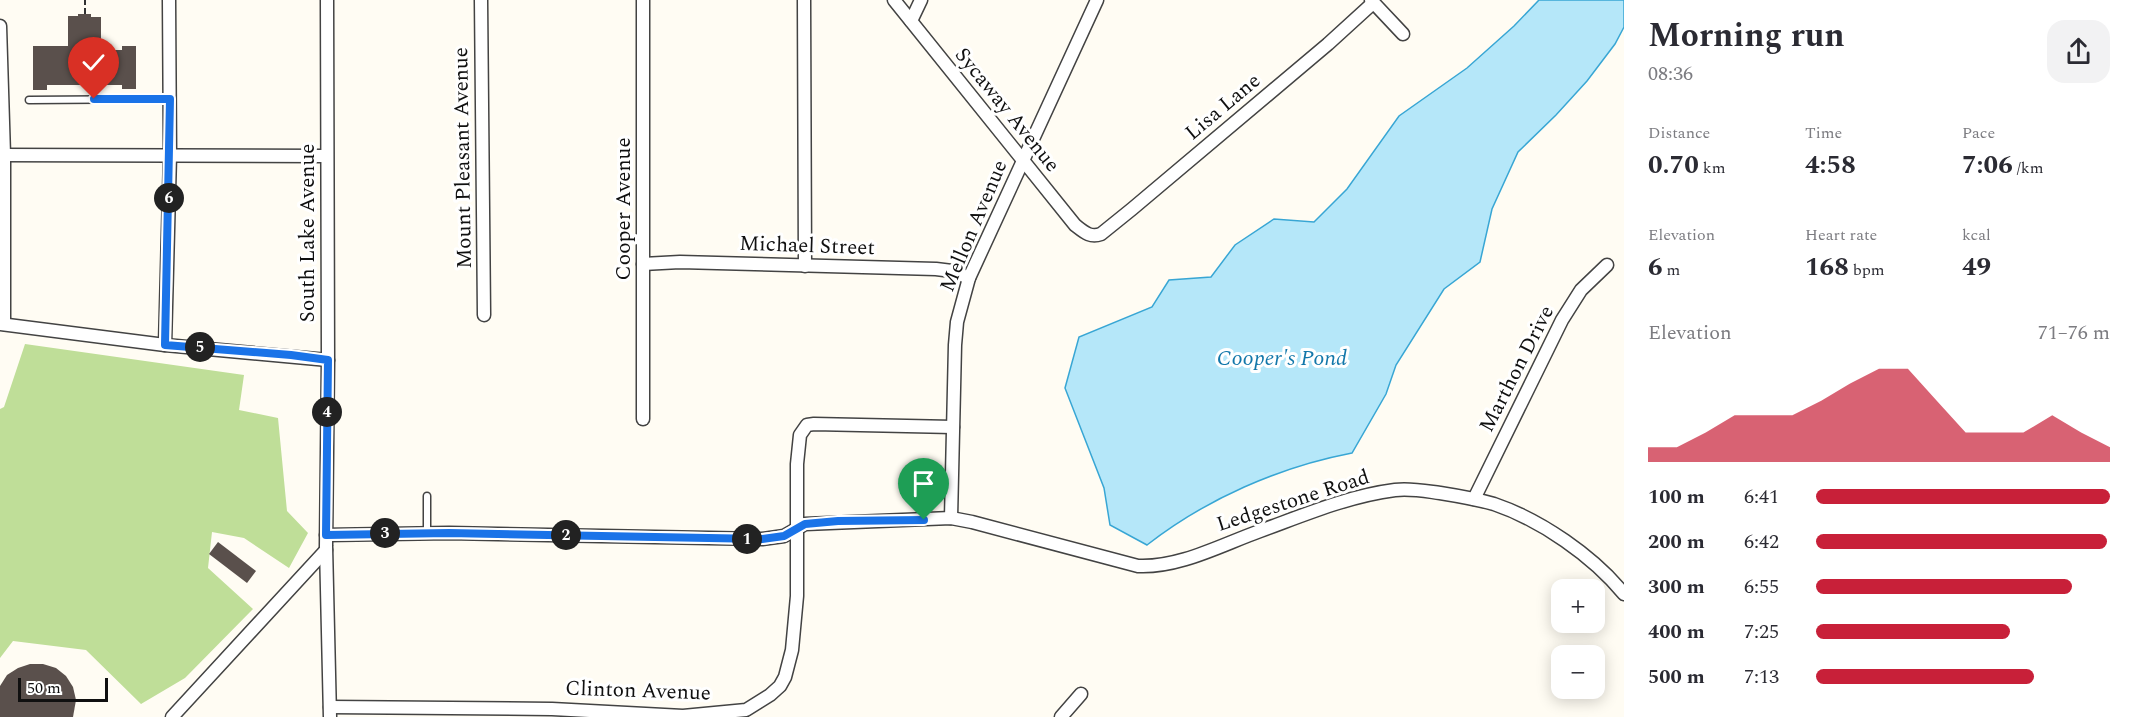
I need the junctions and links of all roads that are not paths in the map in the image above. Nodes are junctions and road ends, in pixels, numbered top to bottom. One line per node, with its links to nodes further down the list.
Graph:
1 (169, 0): 13 (street)
2 (327, 0): 17 (street, South Lake Avenue)
3 (481, 0): 24 (street, Mount Pleasant Avenue)
4 (643, 0): 20 (street, Cooper Avenue)
5 (804, 0): 21 (street)
6 (894, 0): 10 (street, Sycaway Avenue)
7 (921, 0): 10 (street)
8 (1097, 0): 18 (street, Mellon Avenue)
9 (1372, 1): 12 (street); 19 (street, Lisa Lane)
10 (911, 21): 18 (street, Sycaway Avenue)
11 (0, 26): 15 (street)
12 (1402, 34)
13 (170, 99): 14 (lane); 16 (street)
14 (29, 100)
15 (2, 155): 16 (street); 25 (street)
16 (170, 155): 17 (street); 26 (street)
17 (326, 156): 27 (street, South Lake Avenue)
18 (1022, 162): 19 (street, Sycaway Avenue); 23 (street, Mellon Avenue)
19 (1095, 236)
20 (643, 264): 21 (street, Michael Street); 28 (street, Cooper Avenue)
21 (805, 266): 23 (street, Michael Street)
22 (1607, 266): 31 (street, Marthon Drive)
23 (969, 278): 29 (street, Mellon Avenue)
24 (484, 315)
25 (2, 324): 26 (street)
26 (165, 345): 27 (street)
27 (328, 360): 35 (street, South Lake Avenue)
28 (643, 419)
29 (953, 427): 32 (street, Mellon Avenue); 33 (street, Clinton Avenue)
30 (428, 496): 34 (lane)
31 (1474, 499): 32 (street, Ledgestone Road); 37 (street, Ledgestone Road)
32 (951, 519): 33 (street, Ledgestone Road)
33 (796, 529): 34 (street, Ledgestone Road); 42 (street, Clinton Avenue)
34 (427, 533): 35 (street, Ledgestone Road)
35 (326, 535): 36 (street, South Lake Avenue)
36 (326, 550): 39 (street, South Lake Avenue); 41 (street)
37 (1624, 594)
38 (1081, 694): 43 (street)
39 (330, 712): 40 (street, Clinton Avenue)
40 (599, 714): 42 (street, Clinton Avenue)
41 (172, 717)
42 (683, 717)
43 (1061, 717)

